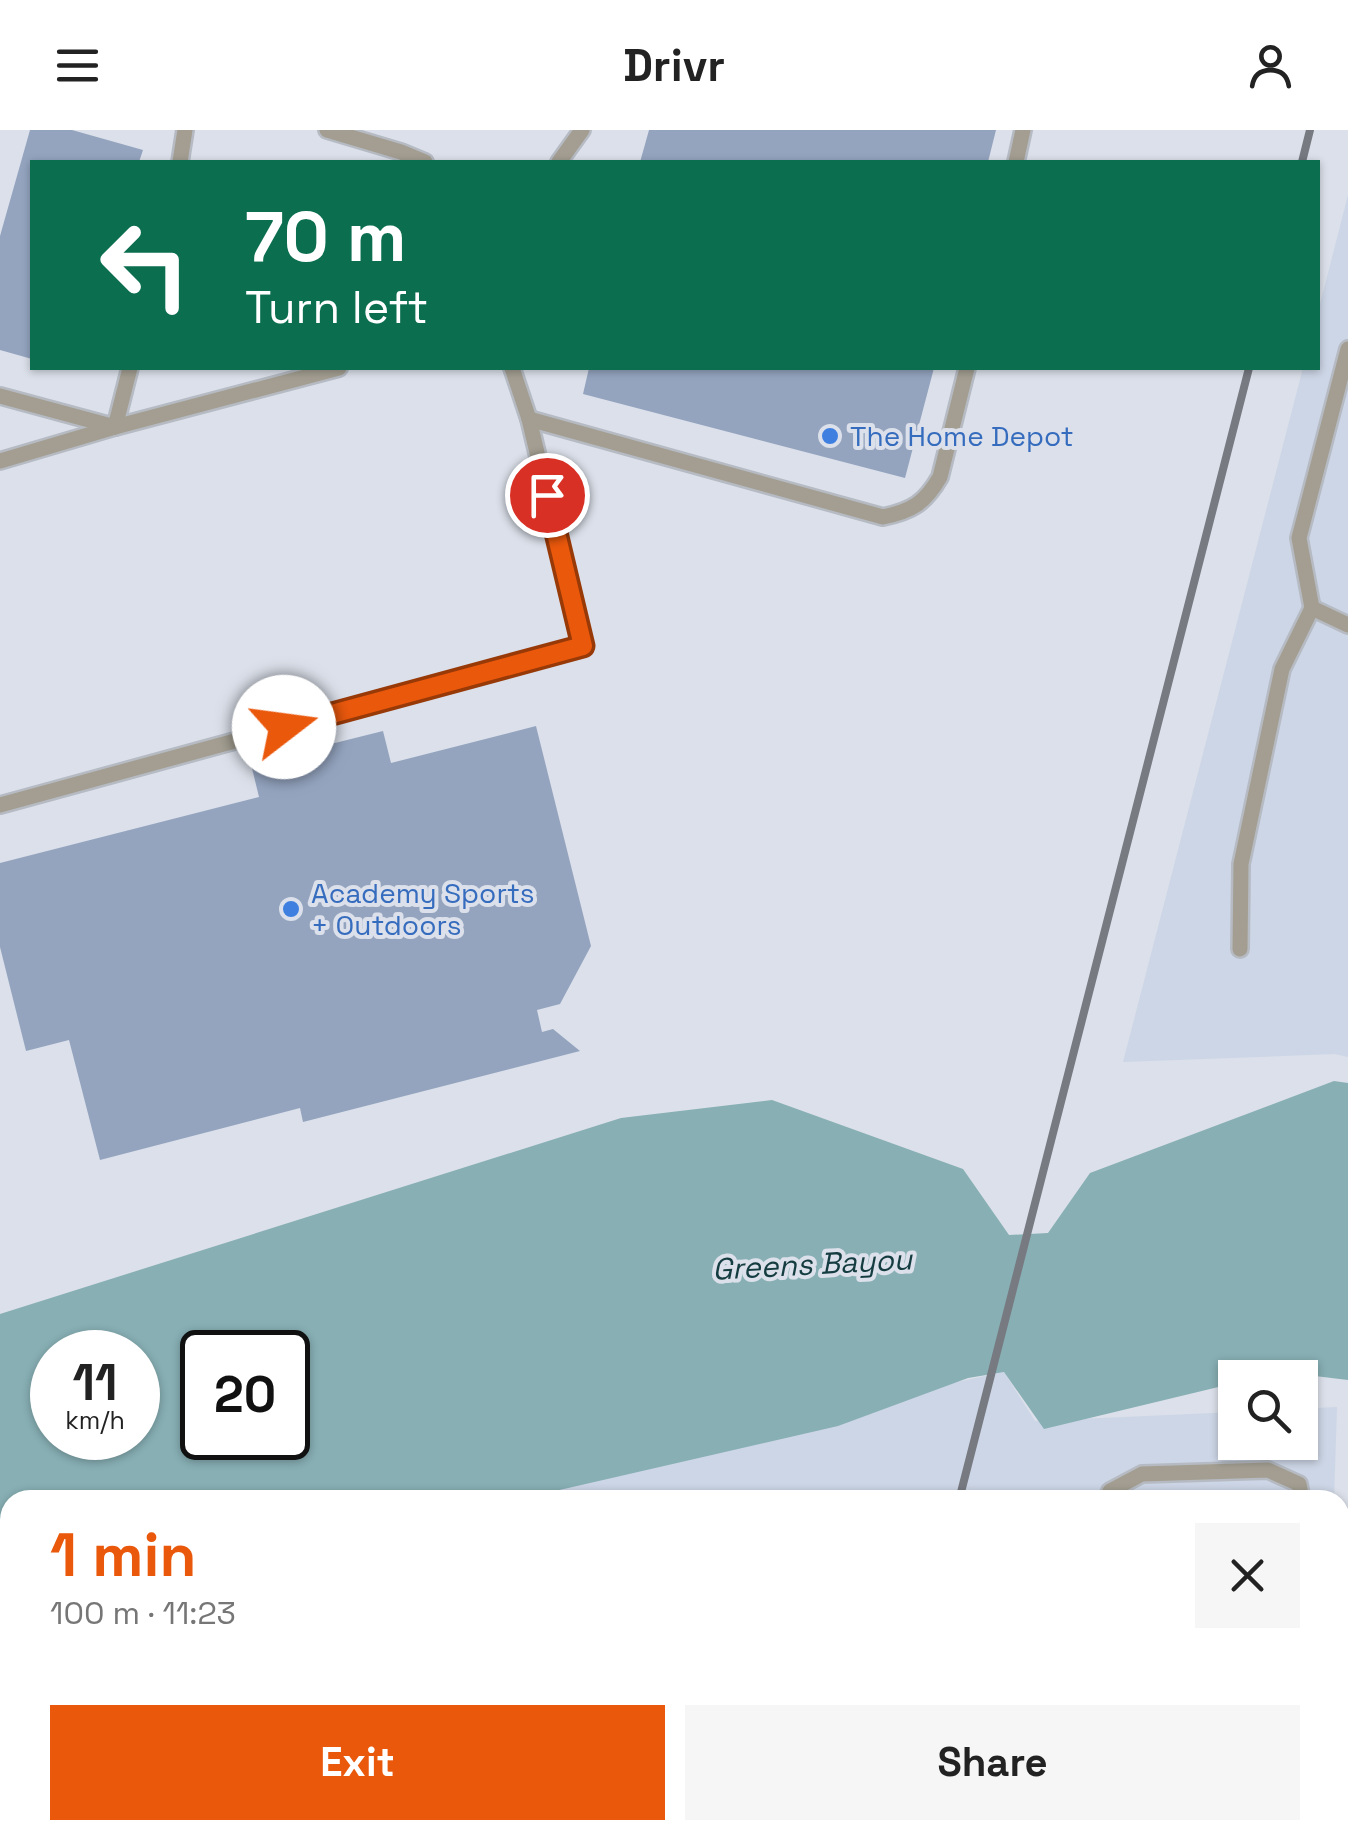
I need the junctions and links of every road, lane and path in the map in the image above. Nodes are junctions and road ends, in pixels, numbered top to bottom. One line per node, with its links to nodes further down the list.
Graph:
1 (184, 130): 5 (lane)
2 (328, 130): 6 (lane)
3 (582, 130): 7 (lane)
4 (1024, 130): 8 (lane)
5 (180, 160)
6 (420, 160)
7 (560, 160)
8 (1016, 160)
9 (1348, 349): 18 (lane)
10 (129, 370): 16 (lane)
11 (331, 370): 16 (lane)
12 (513, 370): 15 (lane)
13 (966, 370): 15 (lane)
14 (0, 396): 16 (lane)
15 (528, 419): 20 (lane)
16 (115, 427): 17 (lane)
17 (0, 461)
18 (1312, 608): 19 (lane); 21 (lane)
19 (1348, 625)
20 (0, 805)
21 (1240, 949)
22 (1112, 1490): 23 (lane)
23 (1300, 1490)

